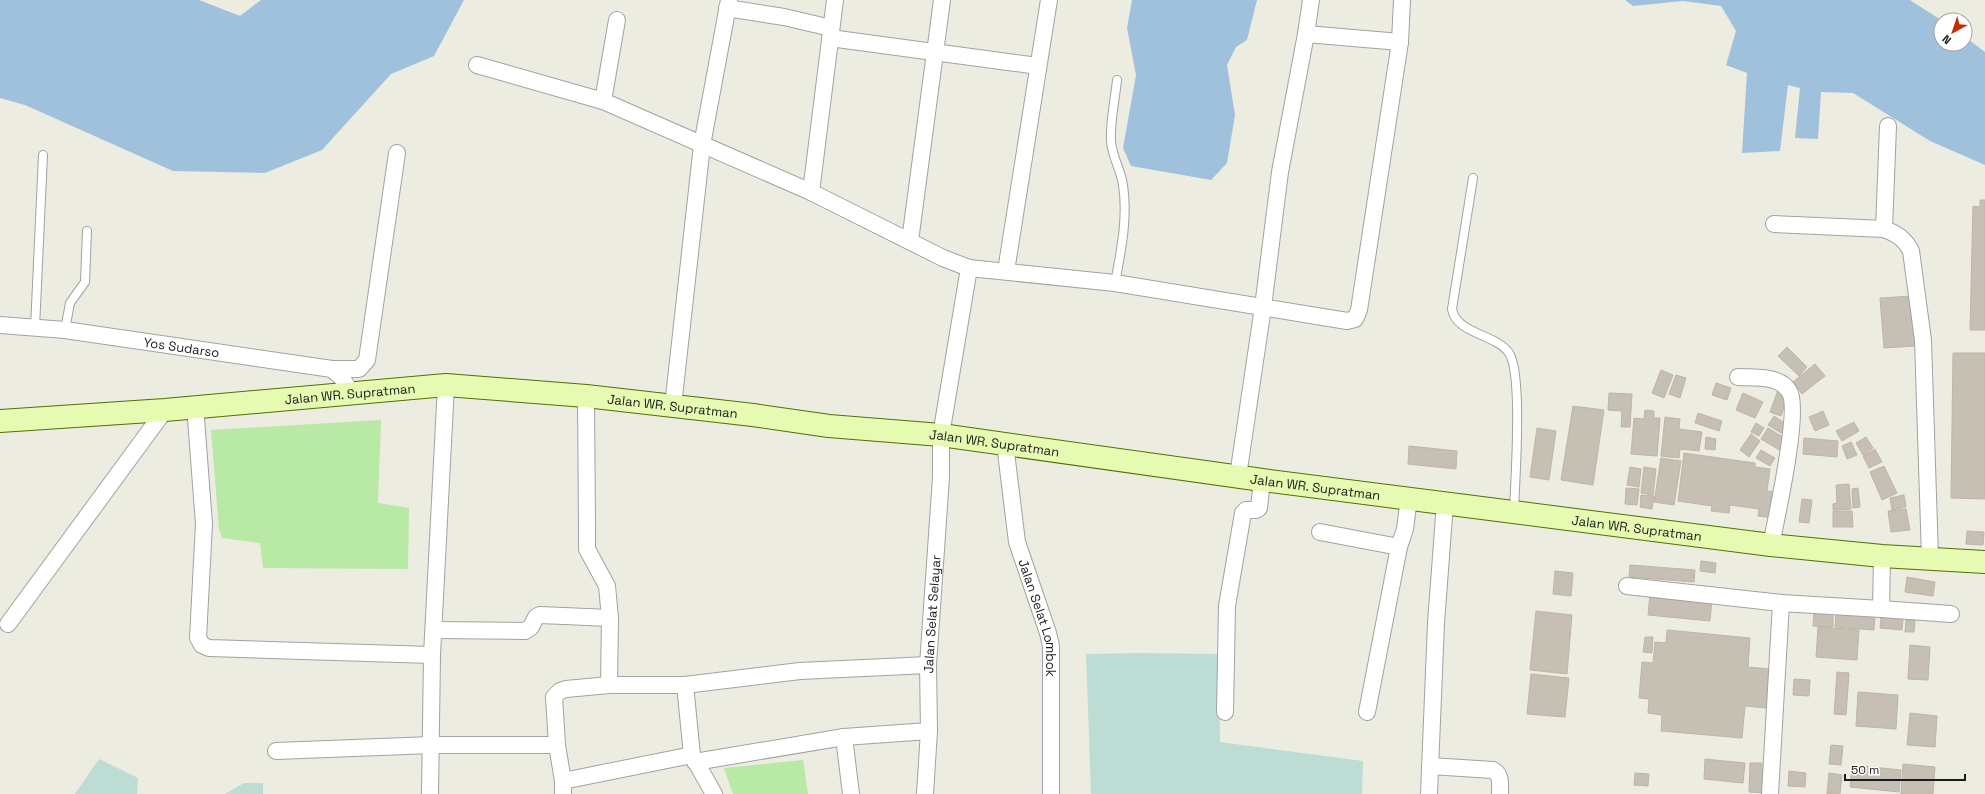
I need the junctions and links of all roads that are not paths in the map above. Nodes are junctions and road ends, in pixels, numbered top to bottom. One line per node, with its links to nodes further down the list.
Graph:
1 (835, 0): 8 (street)
2 (942, 0): 11 (street)
3 (1049, 0): 13 (street)
4 (1311, 0): 9 (street)
5 (1402, 0): 10 (street)
6 (728, 4): 8 (street); 17 (street)
7 (617, 20): 15 (street)
8 (831, 33): 11 (street); 21 (street)
9 (1306, 34): 10 (street); 29 (street)
10 (1400, 42): 29 (street)
11 (934, 52): 13 (street); 25 (street)
12 (477, 66): 15 (street)
13 (1038, 66): 27 (street)
14 (1117, 80): 28 (lane)
15 (603, 101): 17 (street)
16 (1888, 126): 23 (street)
17 (702, 146): 21 (street); 39 (street)
18 (398, 153): 33 (street, Yos Sudarso)
19 (43, 155): 31 (lane)
20 (1473, 178): 47 (lane)
21 (811, 192): 25 (street)
22 (1774, 224): 23 (street)
23 (1884, 229): 53 (street)
24 (87, 231): 32 (lane)
25 (910, 241): 26 (street)
26 (968, 268): 27 (street); 42 (street, Jalan Selat Selayar)
27 (1006, 271): 28 (street)
28 (1115, 283): 29 (street)
29 (1263, 308): 44 (street)
30 (0, 324): 31 (street, Yos Sudarso)
31 (35, 328): 32 (street, Yos Sudarso)
32 (65, 330): 33 (street, Yos Sudarso)
33 (332, 369): 36 (street)
34 (1738, 377): 50 (street)
35 (446, 385): 36 (street, Jalan WR. Supratman); 37 (street, Jalan WR. Supratman); 61 (street)
36 (352, 393): 38 (street, Jalan WR. Supratman)
37 (586, 396): 39 (street, Jalan WR. Supratman); 59 (street)
38 (195, 406): 40 (street, Jalan WR. Supratman); 62 (street)
39 (673, 406): 42 (street, Jalan WR. Supratman)
40 (164, 410): 41 (street, Jalan WR. Supratman); 60 (street)
41 (0, 421)
42 (941, 441): 43 (street, Jalan WR. Supratman); 63 (street, Jalan Selat Selayar)
43 (1005, 444): 44 (street, Jalan WR. Supratman); 80 (street, Jalan Selat Lombok)
44 (1238, 476): 45 (street, Jalan WR. Supratman)
45 (1260, 495): 46 (street, Jalan WR. Supratman); 66 (street)
46 (1409, 505): 48 (street, Jalan WR. Supratman); 51 (street)
47 (1514, 512): 48 (street, Jalan WR. Supratman); 50 (street, Jalan WR. Supratman)
48 (1445, 516): 74 (street)
49 (1320, 532): 51 (street)
50 (1771, 545): 52 (street, Jalan WR. Supratman)
51 (1399, 547): 67 (street)
52 (1882, 556): 53 (street, Jalan WR. Supratman); 57 (street)
53 (1930, 558): 54 (street, Jalan WR. Supratman)
54 (1985, 562)
55 (1627, 586): 56 (street)
56 (1781, 603): 57 (street); 83 (street)
57 (1881, 609): 58 (street)
58 (1951, 614)
59 (610, 618): 61 (street); 64 (street)
60 (8, 624)
61 (434, 630): 62 (street)
62 (432, 655): 70 (street)
63 (928, 665): 65 (street); 68 (street, Jalan Selat Selayar)
64 (609, 685): 65 (street); 71 (street)
65 (685, 685): 73 (street)
66 (1225, 712)
67 (1367, 712)
68 (929, 732): 69 (street); 79 (street, Jalan Selat Selayar)
69 (844, 737): 73 (street); 78 (street)
70 (432, 745): 71 (street); 72 (street); 76 (street)
71 (557, 745): 75 (street)
72 (276, 751)
73 (693, 758): 75 (street); 77 (street)
74 (1430, 766): 81 (street); 82 (street)
75 (563, 788)
76 (430, 794)
77 (714, 794)
78 (851, 794)
79 (925, 794)
80 (1051, 794)
81 (1429, 794)
82 (1500, 794)
83 (1770, 794)

